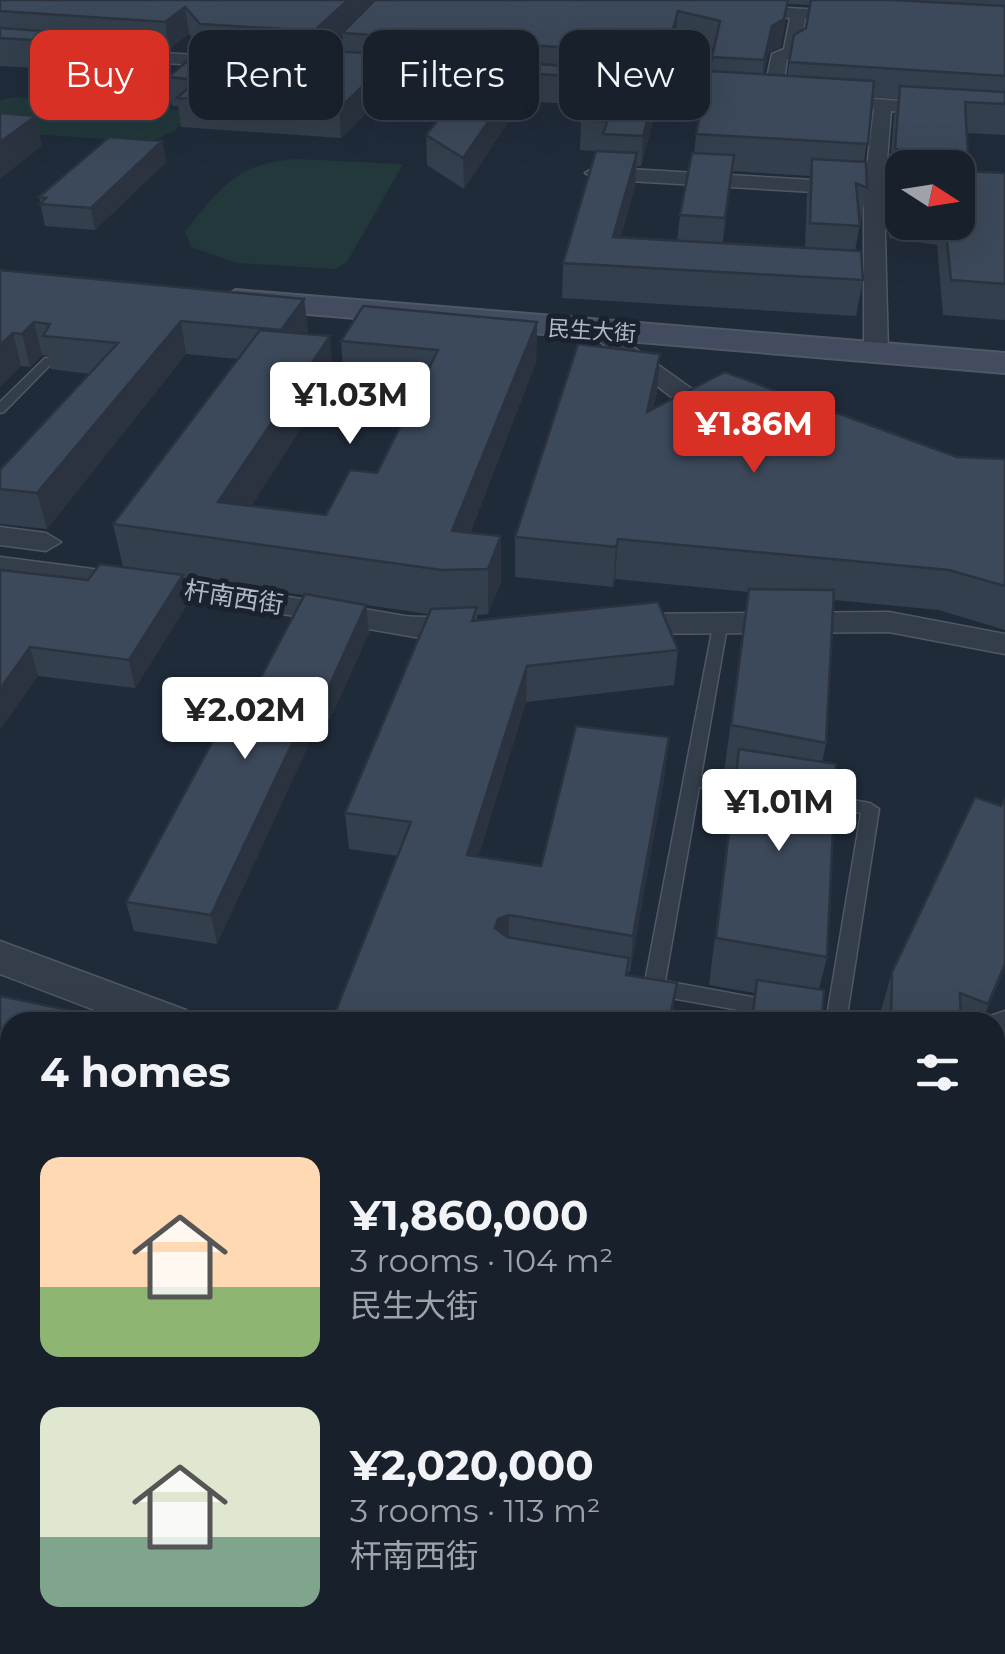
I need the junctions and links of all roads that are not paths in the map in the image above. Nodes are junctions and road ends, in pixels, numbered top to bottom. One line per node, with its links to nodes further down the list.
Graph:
1 (720, 9): 2 (street)
2 (798, 14): 3 (street); 7 (street)
3 (871, 18)
4 (0, 47): 5 (street)
5 (189, 60)
6 (710, 93): 7 (street)
7 (790, 98): 8 (street)
8 (882, 104): 9 (street); 11 (street)
9 (1005, 114)
10 (595, 172): 11 (street)
11 (874, 189): 12 (street); 15 (street)
12 (885, 190)
13 (198, 297): 14 (main road, 民生大街)
14 (602, 332): 15 (main road, 民生大街); 18 (street)
15 (876, 352): 17 (main road, 民生大街)
16 (48, 360): 19 (lane)
17 (1005, 363)
18 (683, 394)
19 (0, 409)
20 (0, 536): 21 (street)
21 (46, 542)
22 (0, 566): 25 (street, 杆南西街)
23 (630, 595): 24 (street)
24 (721, 620): 26 (street); 27 (lane)
25 (492, 628)
26 (1005, 644)
27 (692, 780): 30 (lane); 31 (lane)
28 (0, 957): 29 (street)
29 (145, 1012)
30 (794, 1012)
31 (829, 1012)

